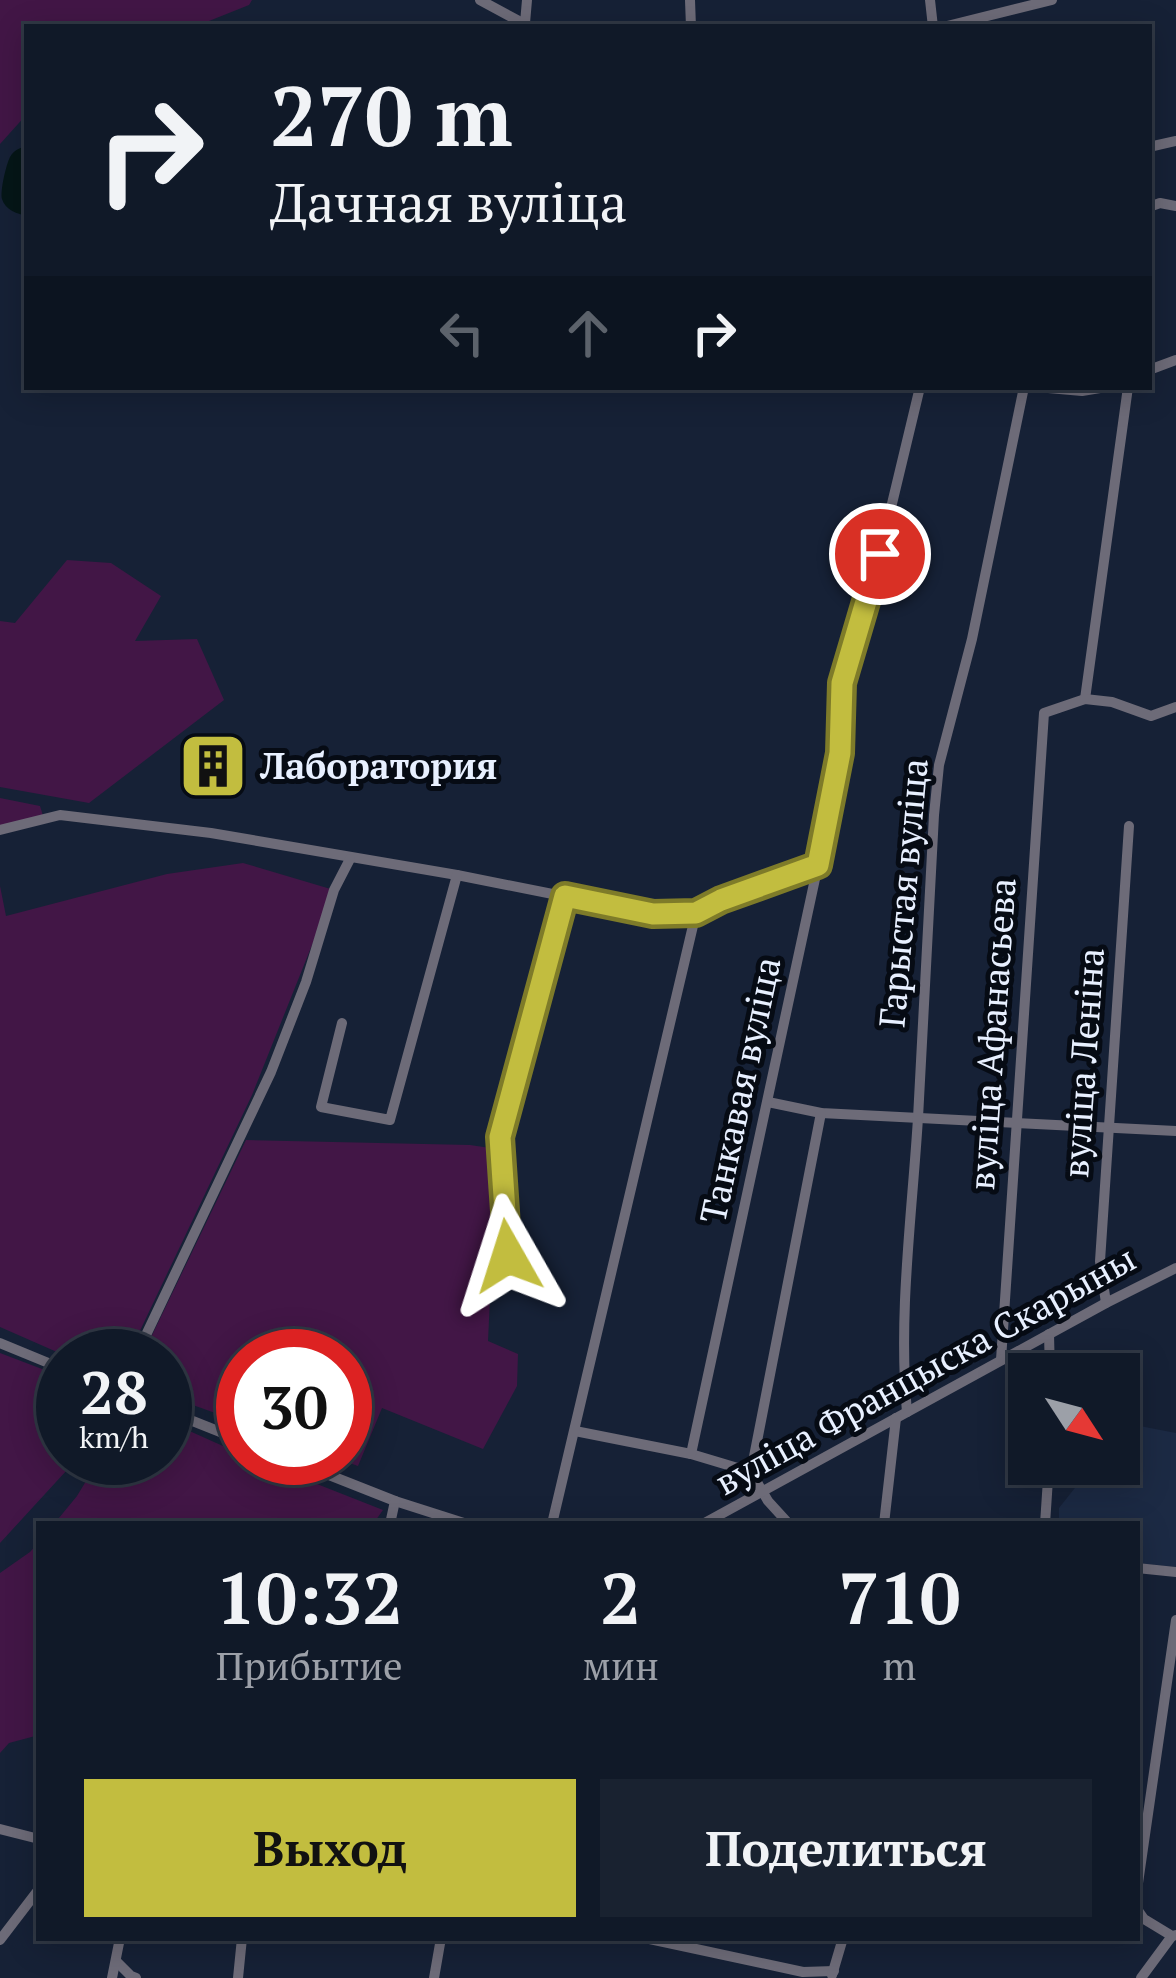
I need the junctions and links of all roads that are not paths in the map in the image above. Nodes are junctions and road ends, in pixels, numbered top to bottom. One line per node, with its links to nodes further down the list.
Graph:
1 (480, 0): 3 (street)
2 (1052, 0): 4 (street)
3 (525, 24)
4 (956, 24)
5 (919, 390): 13 (street, Танкавая вуліца)
6 (1023, 390): 20 (street, Гарыстая вуліца)
7 (1128, 390): 8 (street)
8 (1085, 699): 9 (street); 21 (street, вуліца Афанасьева)
9 (1176, 707)
10 (1129, 826): 22 (street, вуліца Леніна)
11 (0, 830): 12 (street)
12 (350, 859): 14 (street); 27 (street)
13 (818, 865): 16 (street); 18 (street, Танкавая вуліца)
14 (457, 875): 15 (street); 17 (street)
15 (565, 896): 16 (street); 25 (street)
16 (696, 913): 34 (street)
17 (342, 1023)
18 (768, 1102): 19 (street); 35 (street, Танкавая вуліца)
19 (821, 1113): 20 (street); 36 (street)
20 (918, 1119): 21 (street); 33 (street, Гарыстая вуліца)
21 (1016, 1124): 22 (street); 32 (street, вуліца Афанасьева)
22 (1108, 1126): 23 (street); 26 (street, вуліца Леніна)
23 (1176, 1131)
24 (1176, 1268): 26 (street, вуліца Францыска Скарыны)
25 (515, 1284)
26 (1106, 1303): 28 (street, вуліца Францыска Скарыны)
27 (149, 1329)
28 (1049, 1334): 30 (street); 32 (street, вуліца Францыска Скарыны)
29 (0, 1343): 31 (street)
30 (1049, 1353)
31 (36, 1358)
32 (1001, 1360): 33 (street, вуліца Францыска Скарыны)
33 (901, 1415): 39 (street, вуліца Францыска Скарыны); 46 (street, Гарыстая вуліца)
34 (575, 1431): 35 (street); 43 (street)
35 (691, 1454): 36 (street)
36 (751, 1472): 39 (street)
37 (353, 1485): 40 (street)
38 (1048, 1485): 47 (street)
39 (763, 1493): 44 (street, вуліца Францыска Скарыны); 45 (street)
40 (395, 1502): 41 (street); 42 (street)
41 (390, 1521)
42 (456, 1521)
43 (553, 1521)
44 (710, 1521)
45 (786, 1521)
46 (884, 1521)
47 (1045, 1521)
48 (1140, 1568): 49 (street)
49 (1176, 1572)
50 (1176, 1620): 53 (street)
51 (0, 1828): 52 (street)
52 (36, 1838)
53 (1140, 1869)
54 (36, 1893): 57 (street)
55 (1140, 1914): 56 (street)
56 (1174, 1936): 70 (street)
57 (0, 1940)
58 (119, 1941): 63 (street)
59 (242, 1941): 68 (street)
60 (440, 1941): 69 (street)
61 (658, 1941): 65 (street)
62 (842, 1941): 64 (street)
63 (116, 1961): 66 (street); 67 (street)
64 (832, 1974): 65 (street)
65 (805, 1975)
66 (112, 1978)
67 (136, 1978)
68 (238, 1978)
69 (434, 1978)
70 (1142, 1978)

